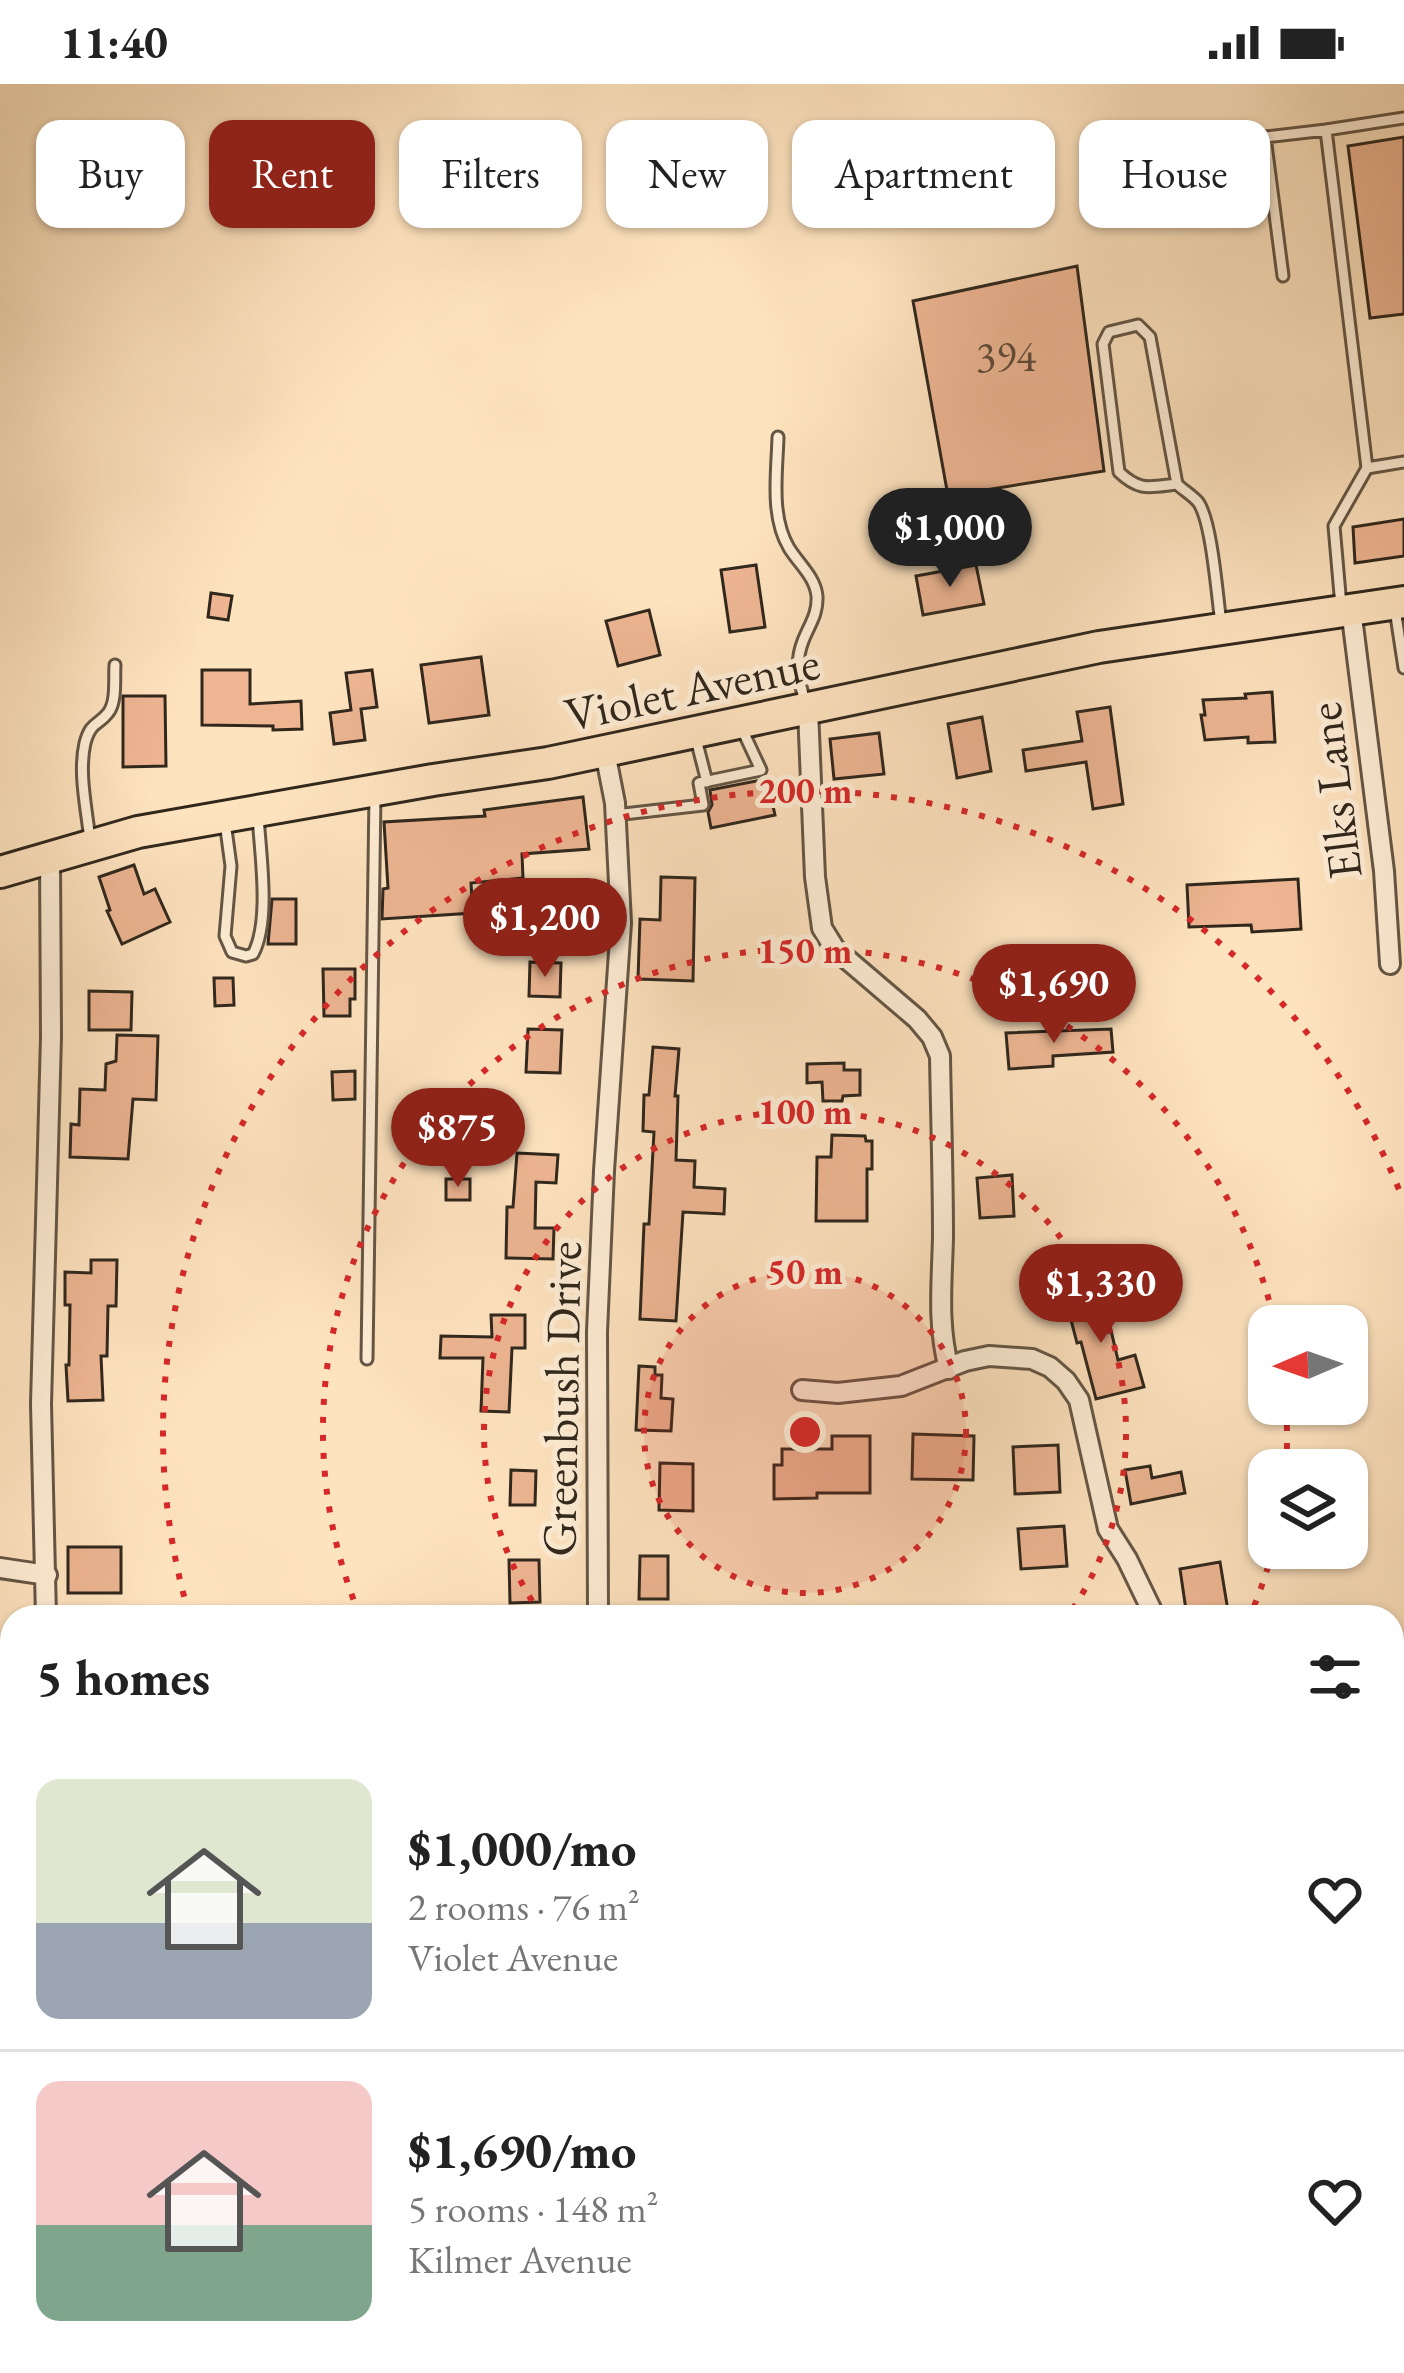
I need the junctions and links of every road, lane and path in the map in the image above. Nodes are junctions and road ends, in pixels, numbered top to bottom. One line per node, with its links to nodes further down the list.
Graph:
1 (1404, 118): 2 (lane)
2 (1326, 130): 3 (lane); 6 (lane)
3 (1283, 276)
4 (778, 437): 14 (lane)
5 (1404, 462): 6 (lane)
6 (1367, 468): 9 (lane)
7 (1177, 484): 7 (lane); 10 (lane)
8 (1399, 603): 9 (main road, Violet Avenue); 11 (lane)
9 (1346, 610): 10 (main road, Violet Avenue); 26 (street, Elks Lane)
10 (1222, 629): 14 (main road, Violet Avenue)
11 (1401, 635): 13 (lane)
12 (115, 665): 23 (lane)
13 (1404, 670)
14 (808, 710): 15 (main road, Violet Avenue); 29 (street)
15 (740, 724): 16 (main road, Violet Avenue); 18 (lane)
16 (694, 733): 17 (main road, Violet Avenue); 18 (lane)
17 (605, 752): 19 (main road, Violet Avenue); 21 (street, Greenbush Drive)
18 (707, 782): 21 (lane)
19 (375, 790): 20 (main road, Violet Avenue); 28 (lane)
20 (258, 811): 22 (main road, Violet Avenue); 22 (lane)
21 (615, 815): 34 (street, Greenbush Drive)
22 (224, 817): 23 (main road, Violet Avenue)
23 (91, 846): 24 (main road, Violet Avenue)
24 (50, 858): 25 (main road, Violet Avenue); 32 (street)
25 (0, 872)
26 (1395, 915): 27 (street, Elks Lane)
27 (1390, 964)
28 (368, 1359)
29 (949, 1369): 30 (street); 35 (street)
30 (802, 1390)
31 (0, 1568): 32 (street)
32 (47, 1575): 33 (street)
33 (46, 1605)
34 (598, 1605)
35 (1149, 1605)

